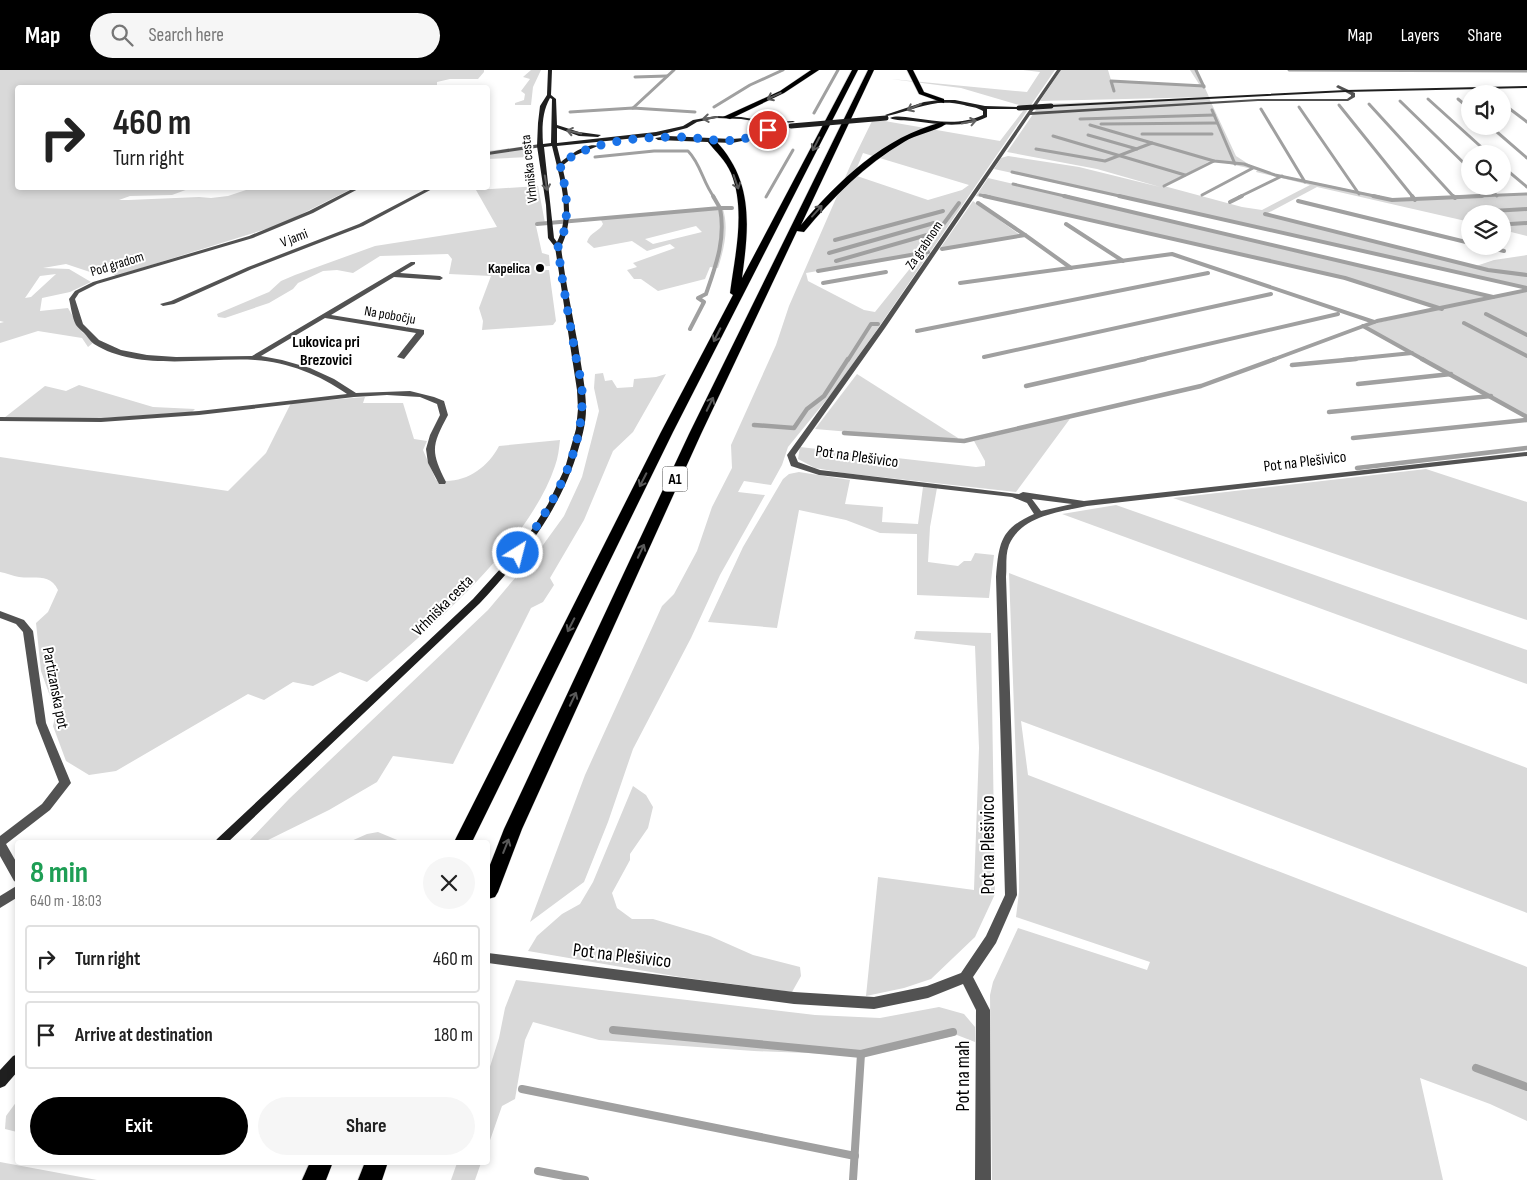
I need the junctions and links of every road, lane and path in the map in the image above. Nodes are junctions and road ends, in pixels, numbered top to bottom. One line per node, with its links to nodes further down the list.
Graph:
1 (550, 70): 10 (main road)
2 (816, 70): 17 (highway, one-way to 17)
3 (855, 70): 40 (highway, A1, one-way to 40)
4 (871, 70): 35 (highway, A1)
5 (910, 70): 11 (highway)
6 (1059, 70): 15 (street, Za grabnom)
7 (1338, 86): 9 (street)
8 (1527, 86): 9 (main road)
9 (1346, 90): 13 (main road, bridge); 15 (street)
10 (549, 96): 21 (main road, Vrhniška cesta); 29 (main road, Vrhniška cesta)
11 (941, 101): 12 (main road); 16 (main road, one-way to 16)
12 (980, 107): 13 (main road); 14 (main road)
13 (1012, 108): 14 (main road)
14 (986, 113): 20 (main road, one-way to 14)
15 (1029, 114): 46 (street, Za grabnom)
16 (887, 116): 18 (main road, bridge); 19 (main road)
17 (727, 117): 18 (main road); 22 (main road, one-way to 22)
18 (792, 124): 26 (main road)
19 (942, 124): 20 (main road); 23 (highway)
20 (953, 124): 23 (highway)
21 (554, 126): 24 (main road, one-way to 21); 28 (main road, Vrhniška cesta)
22 (685, 128): 24 (main road); 25 (main road)
23 (914, 133): 35 (highway, one-way to 23)
24 (629, 137): 28 (main road)
25 (695, 138): 26 (main road); 27 (main road)
26 (712, 142): 40 (highway, one-way to 40)
27 (595, 146): 28 (main road); 31 (main road)
28 (554, 147): 29 (main road); 31 (main road, Vrhniška cesta)
29 (540, 148): 30 (street); 34 (main road, Vrhniška cesta, one-way to 34)
30 (490, 154)
31 (560, 165): 34 (main road, Vrhniška cesta)
32 (353, 190): 43 (street, Pod gradom)
33 (427, 190): 39 (street, V jami)
34 (558, 247): 53 (main road, Vrhniška cesta)
35 (785, 248): 57 (highway, A1, one-way to 35)
36 (413, 263): 37 (street, Na pobočju)
37 (393, 275): 38 (street); 41 (street, Na pobočju)
38 (440, 278)
39 (163, 304)
40 (734, 304): 54 (highway, A1, one-way to 54)
41 (326, 316): 42 (street, Na pobočju); 43 (street, Na pobočju)
42 (401, 357)
43 (253, 358): 44 (street, Pod gradom)
44 (354, 395): 45 (street); 48 (street)
45 (0, 419)
46 (808, 432): 49 (street, Pot na Plešivico)
47 (1527, 454): 50 (street, Pot na Plešivico)
48 (442, 482)
49 (1014, 495): 50 (street, Pot na Plešivico); 51 (street, Pot na Plešivico)
50 (1087, 503): 51 (street, Pot na Plešivico)
51 (1039, 514): 61 (street, Pot na Plešivico)
52 (0, 614): 55 (street, Partizanska pot)
53 (223, 840)
54 (464, 840)
55 (0, 843): 56 (street)
56 (15, 872)
57 (490, 887)
58 (15, 892): 59 (street)
59 (0, 903)
60 (490, 958): 61 (street, Pot na Plešivico)
61 (966, 977): 68 (street, Pot na mah)
62 (15, 1064): 63 (main road)
63 (0, 1081)
64 (321, 1165): 66 (highway)
65 (376, 1165): 67 (highway)
66 (314, 1180)
67 (370, 1180)
68 (983, 1180)

